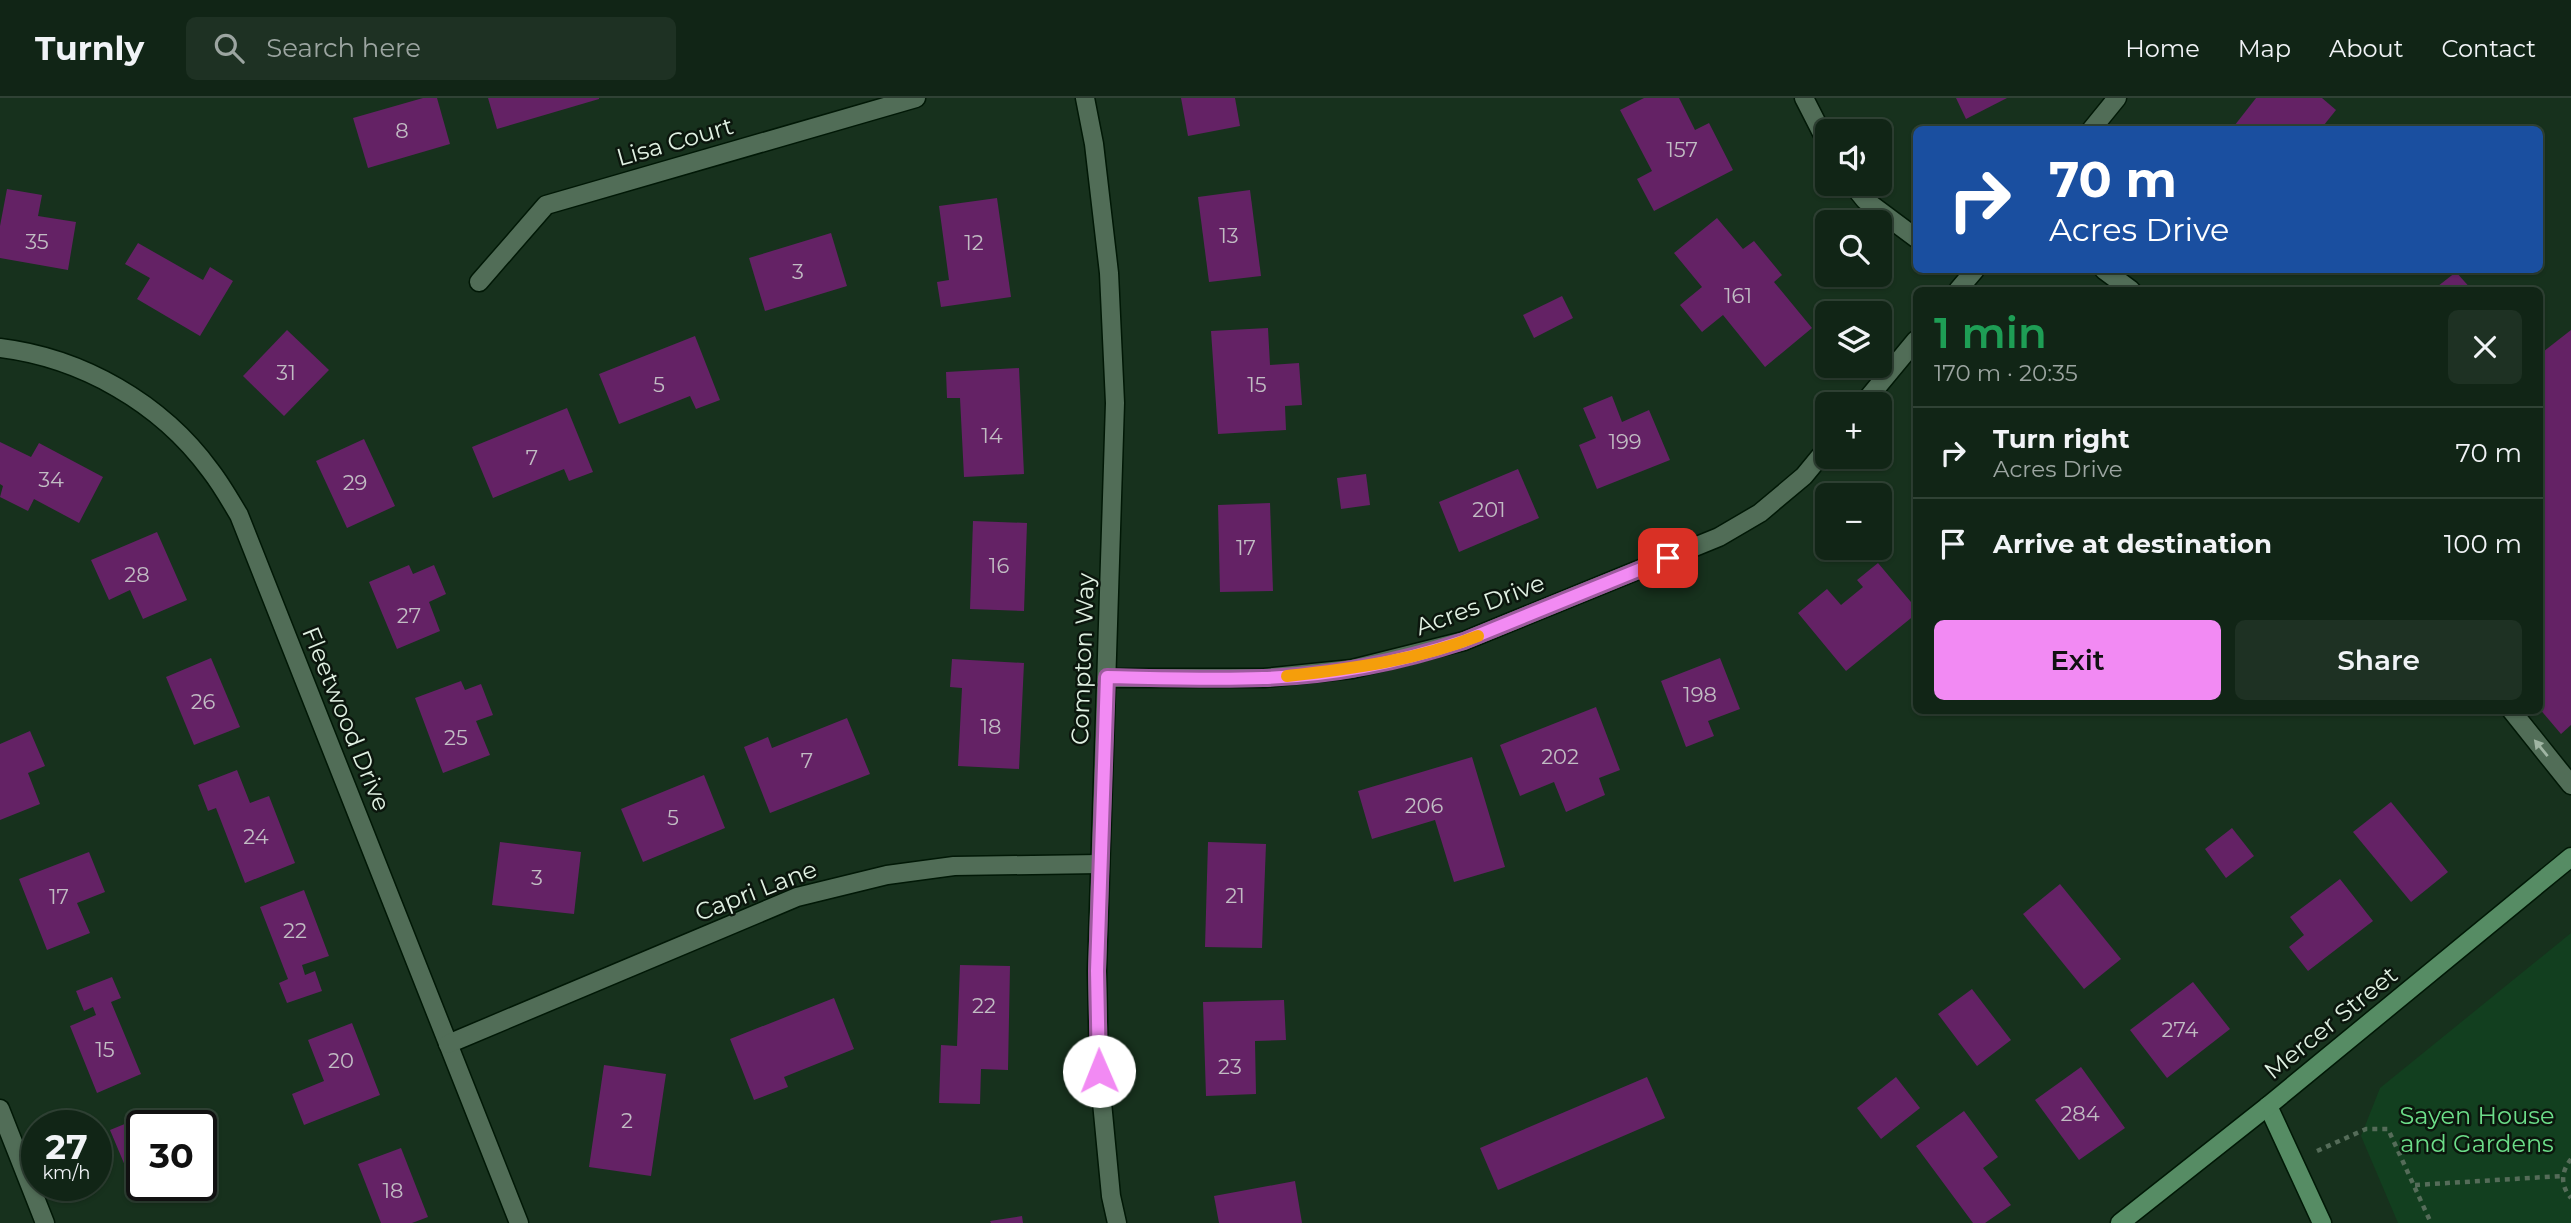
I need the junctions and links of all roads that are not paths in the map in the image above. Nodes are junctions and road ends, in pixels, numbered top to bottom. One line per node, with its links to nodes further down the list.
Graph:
1 (916, 98): 10 (street, Lisa Court)
2 (1085, 98): 16 (street, Compton Way)
3 (1804, 98): 5 (street)
4 (2117, 98): 6 (street)
5 (1815, 120)
6 (2094, 126)
7 (1862, 196): 8 (street)
8 (1913, 236)
9 (2108, 273): 11 (street)
10 (479, 282)
11 (2127, 287)
12 (1913, 345): 14 (street)
13 (0, 348): 21 (street, Fleetwood Drive)
14 (1873, 392)
15 (1815, 463): 16 (street, Acres Drive)
16 (1107, 677): 20 (street, Compton Way)
17 (2514, 714): 18 (street, one-way to 17)
18 (2571, 785)
19 (2571, 857): 22 (street, Mercer Street)
20 (1100, 864): 21 (street, Capri Lane); 26 (street, Compton Way)
21 (448, 1044): 25 (street, Fleetwood Drive)
22 (2268, 1106): 27 (street, Mercer Street); 28 (street)
23 (0, 1109): 24 (street)
24 (45, 1223)
25 (519, 1223)
26 (1117, 1223)
27 (2120, 1223)
28 (2322, 1223)

